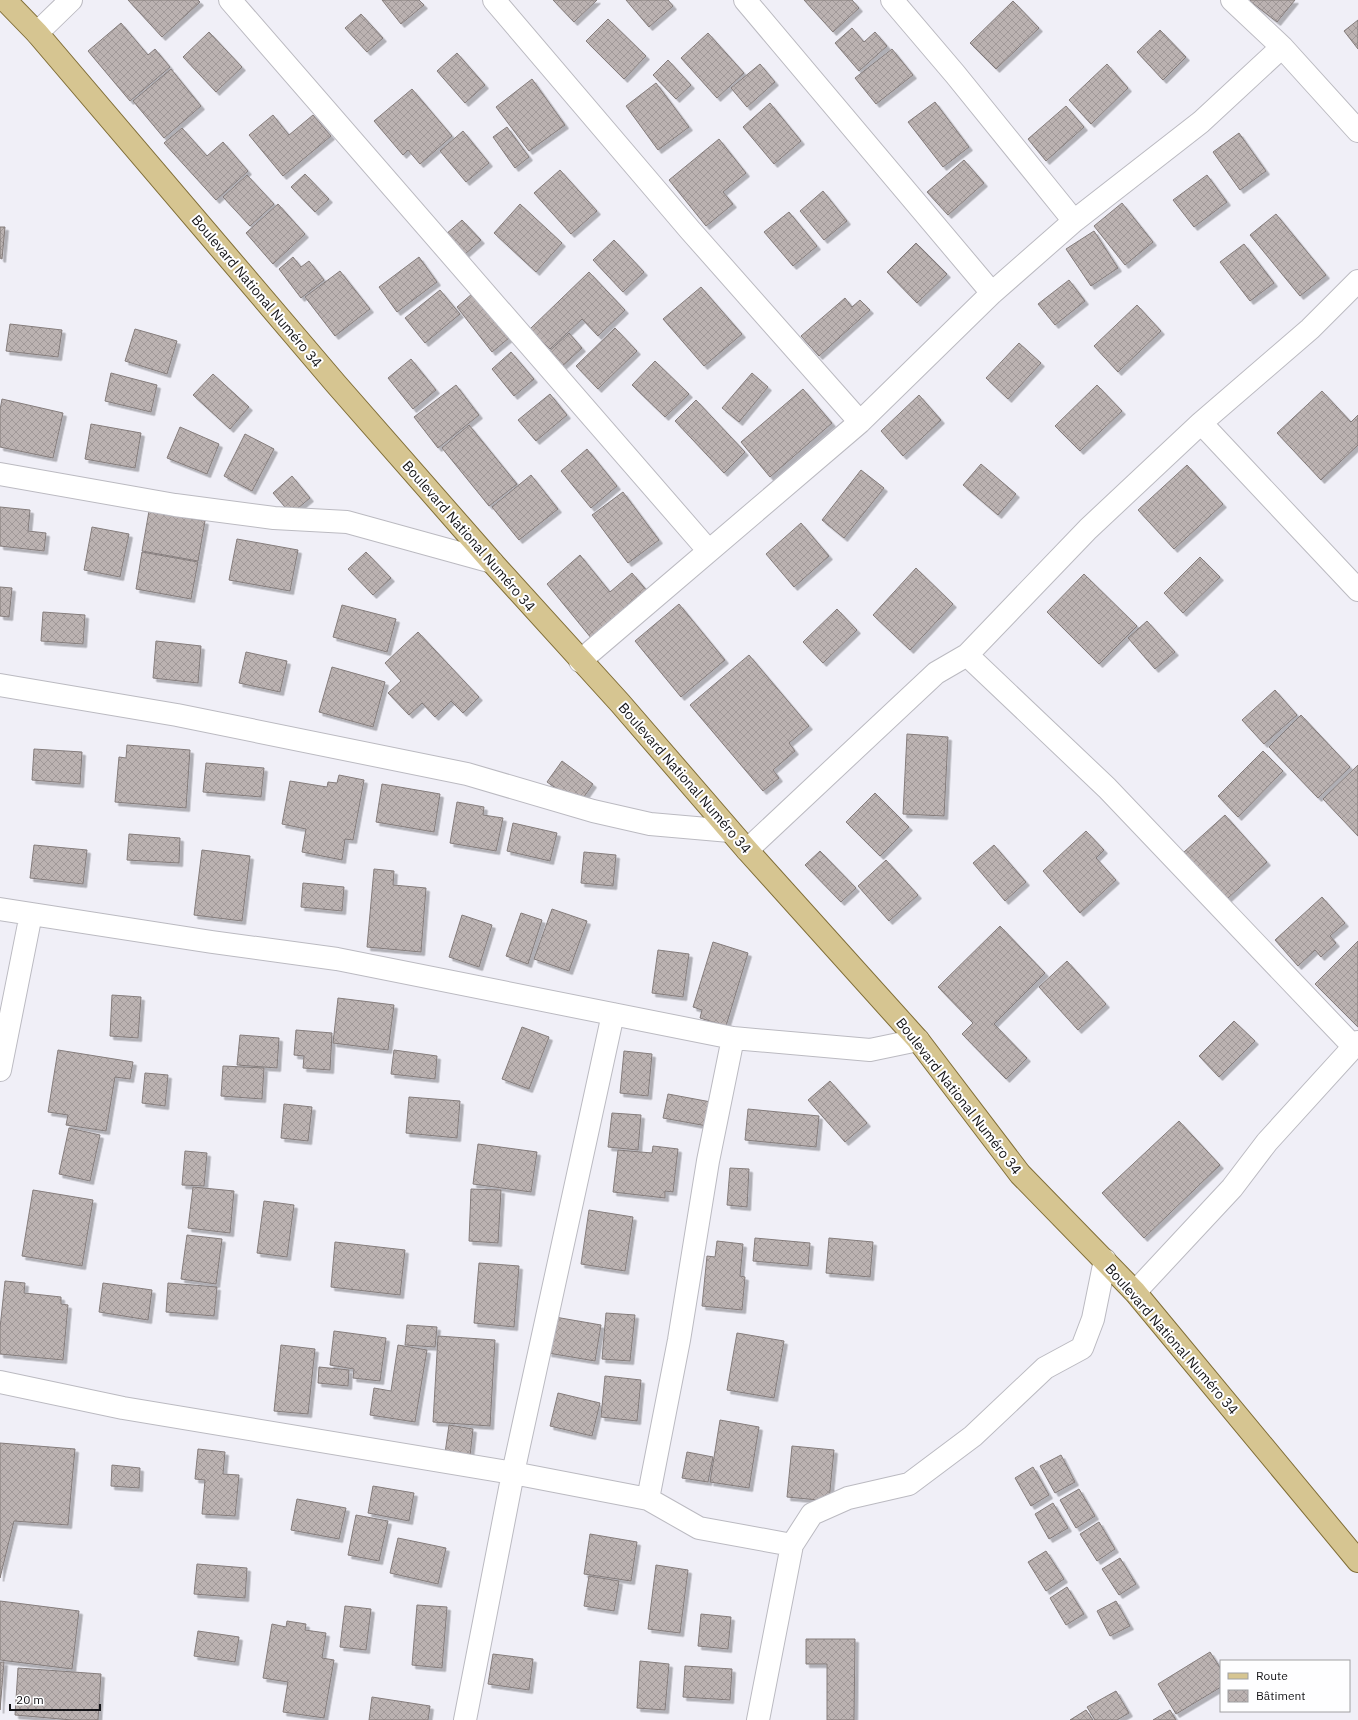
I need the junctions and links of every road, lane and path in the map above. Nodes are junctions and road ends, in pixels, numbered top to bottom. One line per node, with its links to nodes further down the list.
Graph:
1 (5, 0): 8 (main road, Boulevard National Numéro 34)
2 (71, 0): 8 (street)
3 (230, 0): 17 (street)
4 (494, 0): 14 (street)
5 (745, 0): 13 (street)
6 (892, 0): 11 (street)
7 (1232, 0): 9 (street)
8 (37, 33): 18 (main road, Boulevard National Numéro 34)
9 (1282, 47): 10 (street); 11 (street)
10 (1358, 131)
11 (1074, 220): 13 (street)
12 (1358, 281): 15 (street)
13 (992, 293): 14 (street)
14 (860, 422): 17 (street)
15 (1201, 423): 19 (street); 20 (street)
16 (0, 474): 18 (street)
17 (708, 550): 21 (street)
18 (492, 562): 21 (main road, Boulevard National Numéro 34)
19 (1358, 590)
20 (967, 654): 24 (street); 30 (street)
21 (580, 661): 23 (main road, Boulevard National Numéro 34)
22 (0, 686): 23 (street)
23 (730, 831): 24 (main road, Boulevard National Numéro 34)
24 (747, 850): 29 (main road, Boulevard National Numéro 34)
25 (0, 909): 26 (street)
26 (31, 914): 27 (street); 31 (street)
27 (613, 1014): 28 (street); 35 (street)
28 (733, 1038): 29 (street); 36 (street)
29 (918, 1040): 32 (main road, Boulevard National Numéro 34)
30 (1355, 1044): 33 (street)
31 (0, 1070)
32 (1105, 1260): 33 (main road, Boulevard National Numéro 34); 37 (street)
33 (1136, 1292): 38 (main road, Boulevard National Numéro 34)
34 (0, 1382): 35 (street)
35 (513, 1473): 36 (street); 39 (street)
36 (648, 1499): 37 (street)
37 (792, 1545): 40 (street)
38 (1358, 1561)
39 (465, 1720)
40 (758, 1720)

